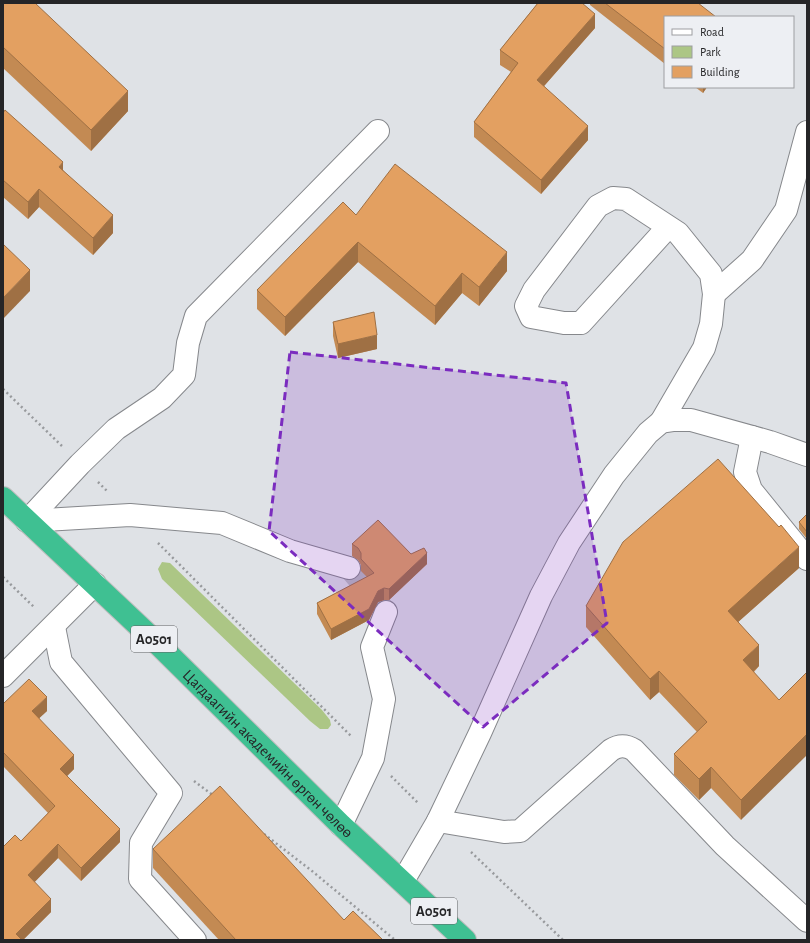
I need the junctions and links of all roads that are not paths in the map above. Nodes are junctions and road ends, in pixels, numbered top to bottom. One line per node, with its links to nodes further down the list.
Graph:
1 (378, 132): 9 (street)
2 (807, 132): 4 (street)
3 (668, 227): 3 (street); 4 (street)
4 (714, 294): 5 (street)
5 (661, 422): 6 (street); 16 (street)
6 (752, 437): 7 (street); 10 (street)
7 (807, 455)
8 (3, 498): 9 (highway, Цагдаагийн академийн өргөн чөлөө / A0501)
9 (27, 521): 11 (street); 12 (highway, Цагдаагийн академийн өргөн чөлөө / A0501)
10 (807, 559)
11 (349, 568)
12 (95, 584): 14 (street); 17 (highway, Цагдаагийн академийн өргөн чөлөө / A0501)
13 (386, 612): 17 (street)
14 (54, 627): 15 (street); 20 (street)
15 (3, 676)
16 (438, 821): 18 (street); 19 (street)
17 (341, 825): 18 (highway, Цагдаагийн академийн өргөн чөлөө / A0501)
18 (403, 881): 21 (highway, Цагдаагийн академийн өргөн чөлөө / A0501)
19 (807, 921)
20 (195, 940)
21 (465, 940)

